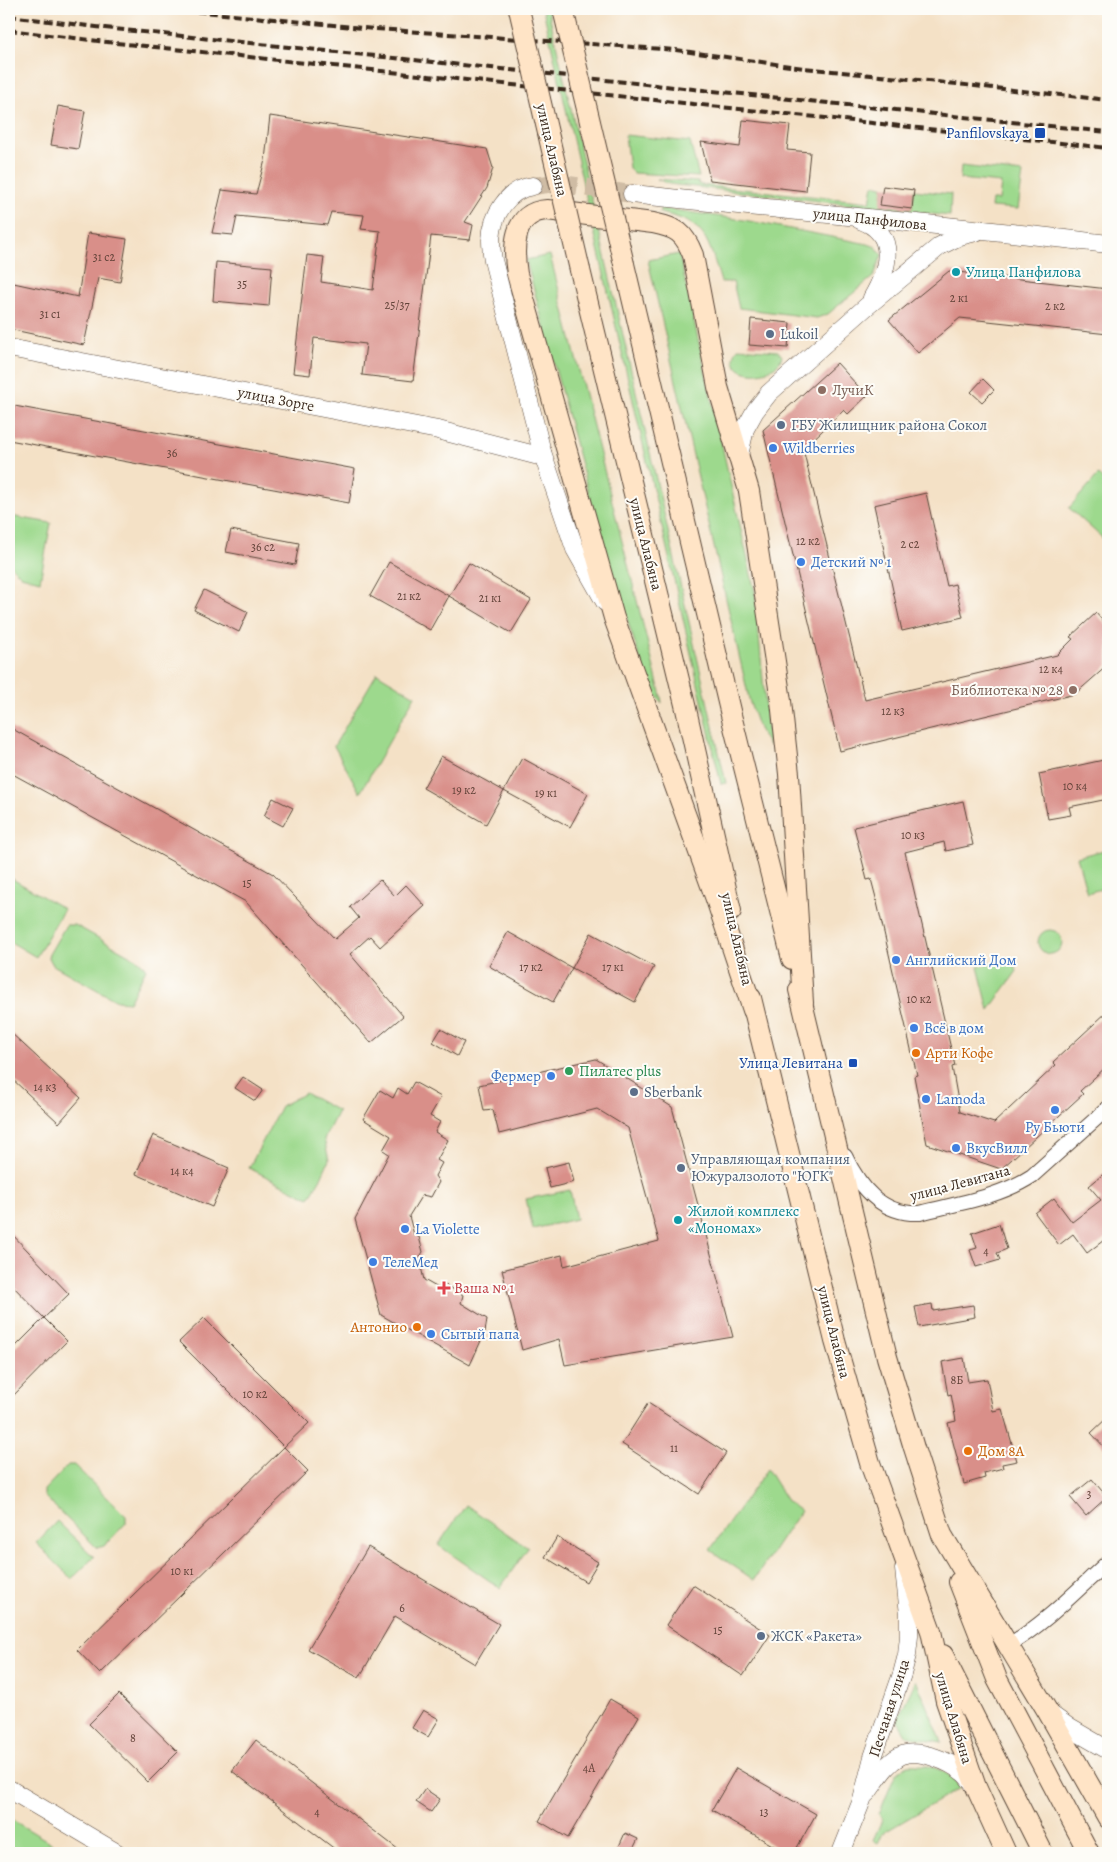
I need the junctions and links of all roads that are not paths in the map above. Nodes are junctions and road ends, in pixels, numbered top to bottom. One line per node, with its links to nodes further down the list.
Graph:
1 (519, 9): 14 (main road, улица Алабяна, bridge)
2 (563, 9): 13 (main road, bridge)
3 (531, 186): 10 (street)
4 (632, 194): 5 (street, улица Панфилова)
5 (852, 218): 6 (street, улица Панфилова); 8 (street)
6 (985, 230): 7 (street, улица Панфилова); 8 (street)
7 (1108, 244)
8 (866, 307): 11 (street)
9 (9, 348): 10 (street, улица Зорге)
10 (542, 452): 12 (street)
11 (739, 455): 12 (main road); 13 (main road)
12 (614, 618): 14 (main road)
13 (803, 1003): 16 (main road)
14 (753, 1010): 18 (main road, улица Алабяна)
15 (1108, 1108): 16 (street, улица Левитана)
16 (833, 1133): 17 (main road)
17 (942, 1535): 21 (main road); 32 (main road)
18 (902, 1556): 20 (main road, улица Алабяна); 26 (street, Песчаная улица)
19 (1108, 1562): 21 (street)
20 (931, 1631): 24 (main road, улица Алабяна); 31 (main road)
21 (1007, 1646): 22 (main road)
22 (1048, 1712): 23 (street); 27 (main road)
23 (1108, 1750)
24 (976, 1787): 26 (street, Песчаная улица); 30 (main road, улица Алабяна)
25 (9, 1790): 28 (street)
26 (862, 1800): 29 (street, Песчаная улица)
27 (1108, 1818)
28 (117, 1853)
29 (841, 1853)
30 (1006, 1853)
31 (1043, 1853)
32 (1089, 1853)

